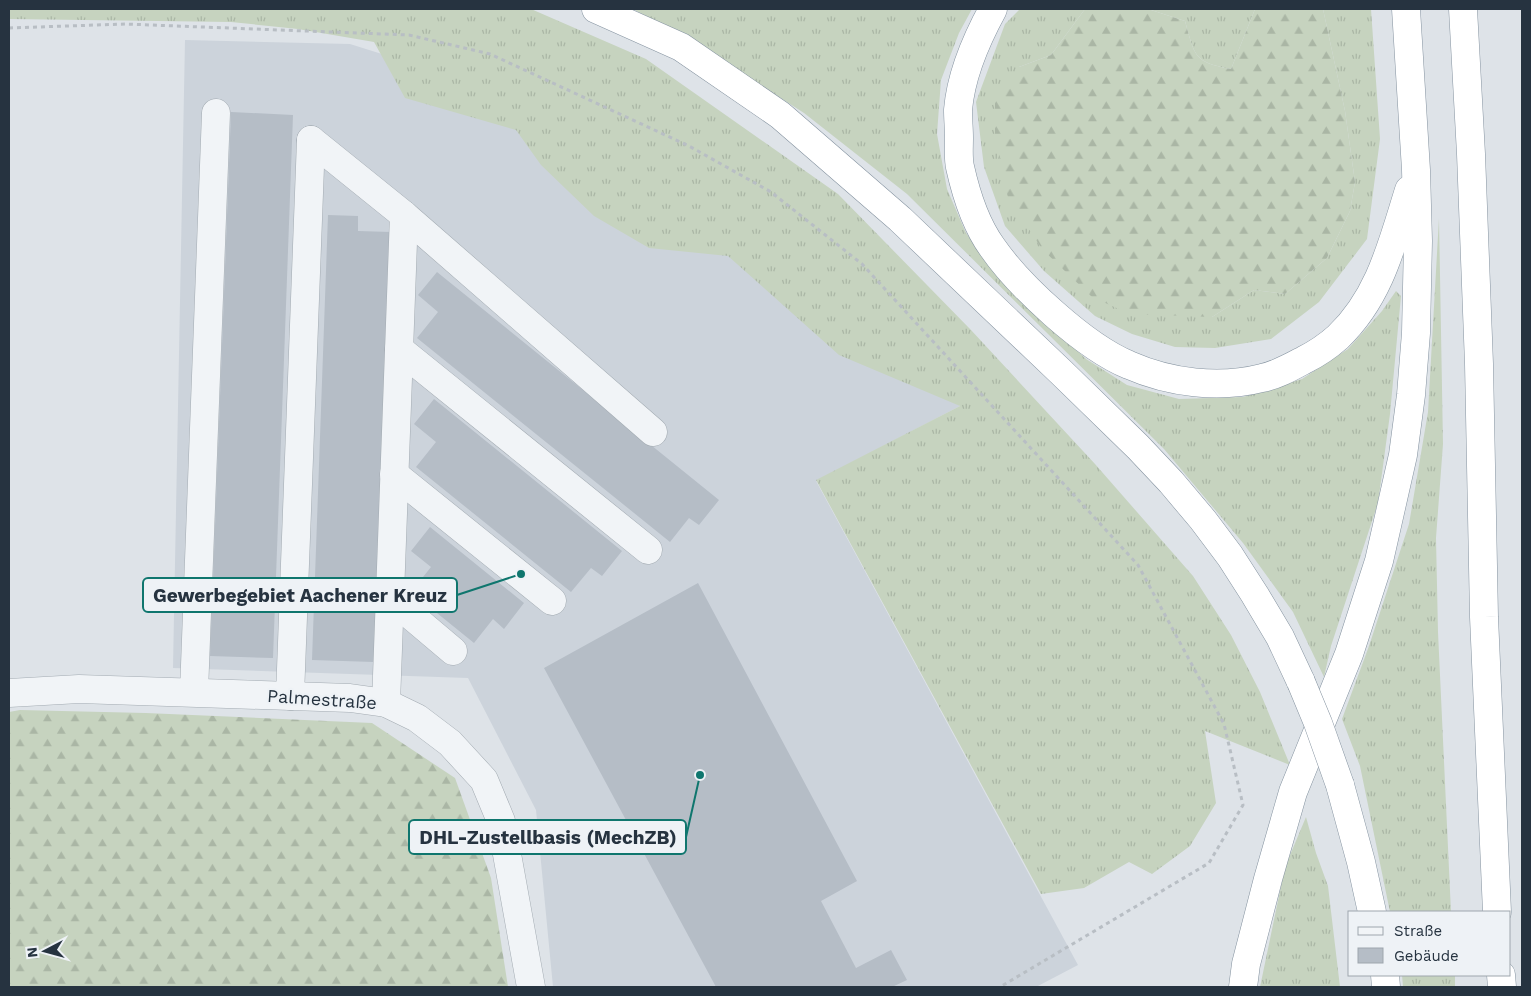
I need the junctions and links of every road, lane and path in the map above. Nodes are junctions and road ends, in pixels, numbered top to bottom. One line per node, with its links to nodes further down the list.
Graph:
1 (596, 9): 20 (highway, bridge)
2 (993, 9): 7 (highway)
3 (1406, 9): 7 (highway)
4 (1463, 9): 21 (highway)
5 (9, 28): 23 (path)
6 (216, 113): 16 (street)
7 (1416, 170): 24 (highway)
8 (404, 215): 9 (street); 10 (street); 18 (street)
9 (399, 349): 11 (street); 12 (street)
10 (654, 432)
11 (394, 474): 13 (street); 14 (street)
12 (648, 550)
13 (389, 598): 15 (street); 19 (street)
14 (552, 601)
15 (453, 651)
16 (194, 692): 17 (street, Palmestraße); 18 (street, Palmestraße)
17 (9, 693)
18 (290, 696): 19 (street, Palmestraße)
19 (386, 704): 22 (street, Palmestraße)
20 (1372, 911)
21 (1497, 911)
22 (531, 987)
23 (1000, 987)
24 (1243, 987)

